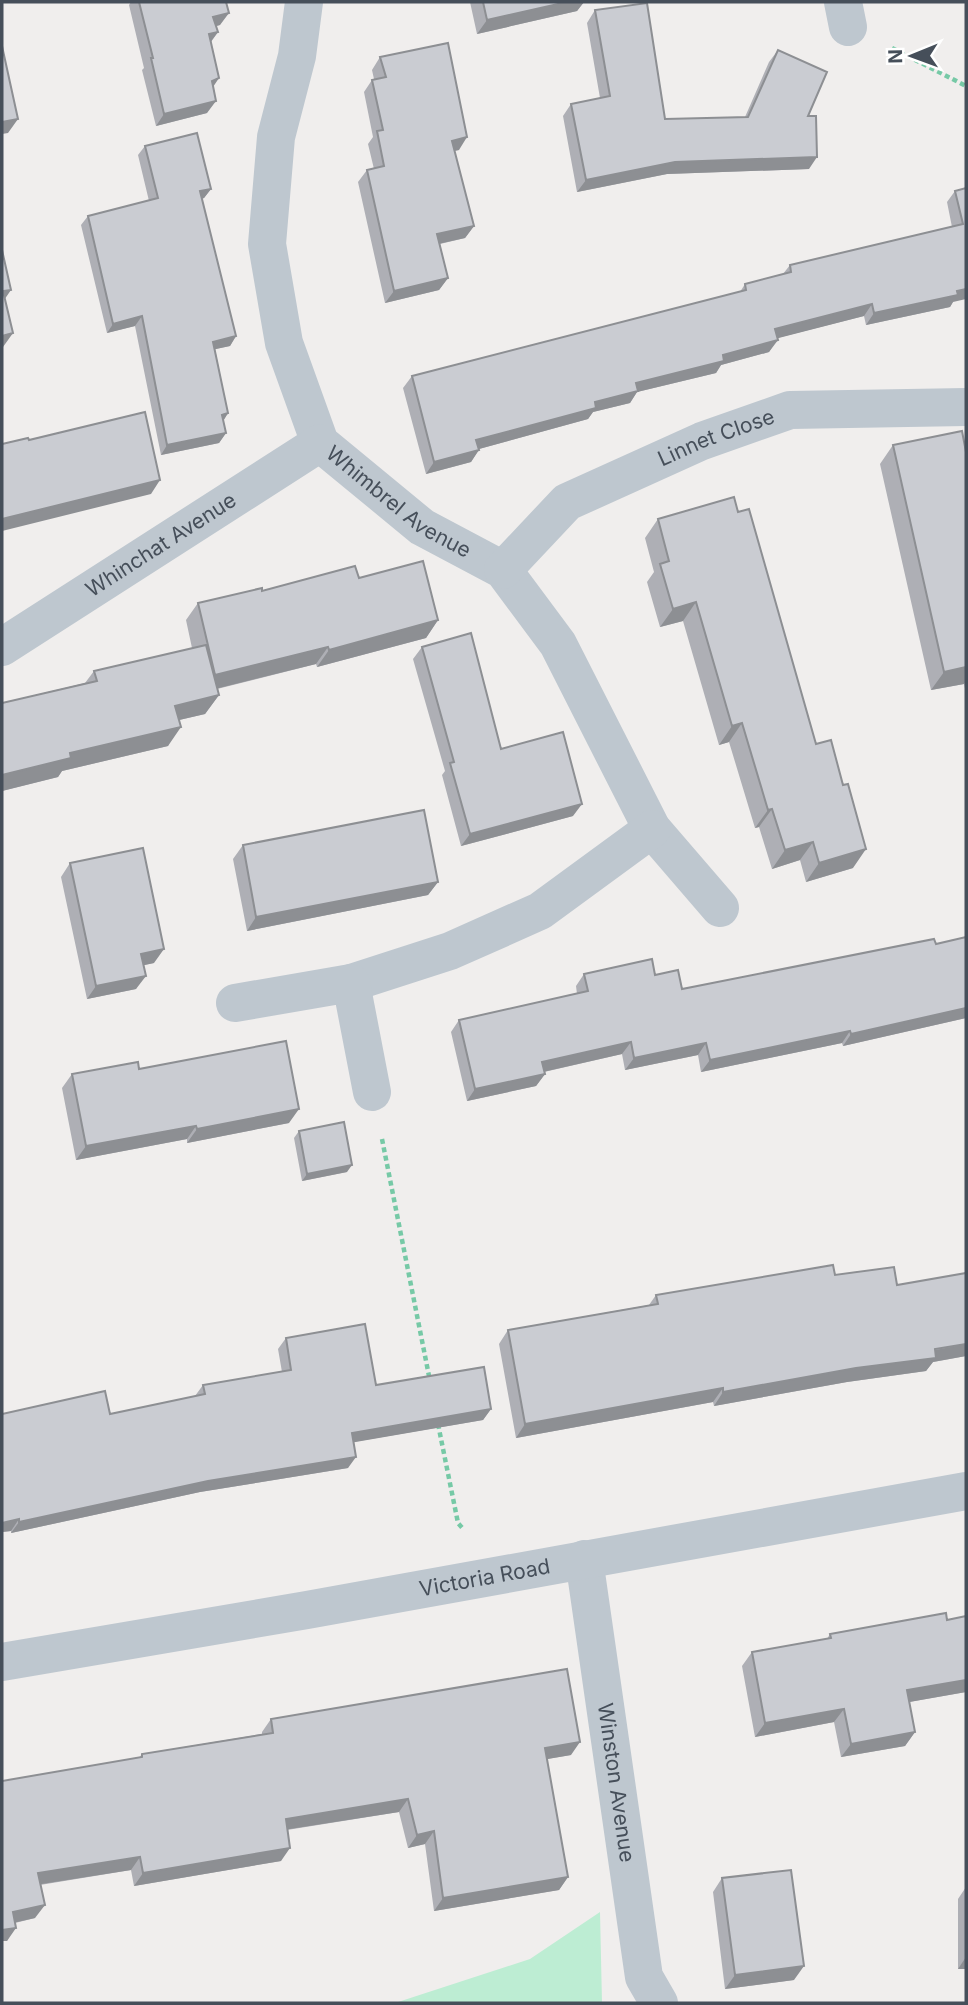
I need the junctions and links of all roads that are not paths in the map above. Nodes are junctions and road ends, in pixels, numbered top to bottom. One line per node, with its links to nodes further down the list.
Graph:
1 (304, 2): 3 (street, Whimbrel Avenue)
2 (966, 407): 4 (street, Linnet Close)
3 (320, 443): 4 (street, Whimbrel Avenue); 5 (street, Whinchat Avenue)
4 (503, 570): 6 (street, Whimbrel Avenue)
5 (2, 647)
6 (652, 829): 7 (street, Whimbrel Avenue); 8 (street)
7 (720, 908)
8 (351, 983): 9 (street); 10 (street)
9 (234, 1003)
10 (372, 1092)
11 (966, 1491): 12 (street, Victoria Road)
12 (584, 1559): 13 (street, Victoria Road); 14 (street, Winston Avenue)
13 (2, 1662)
14 (659, 2003)

